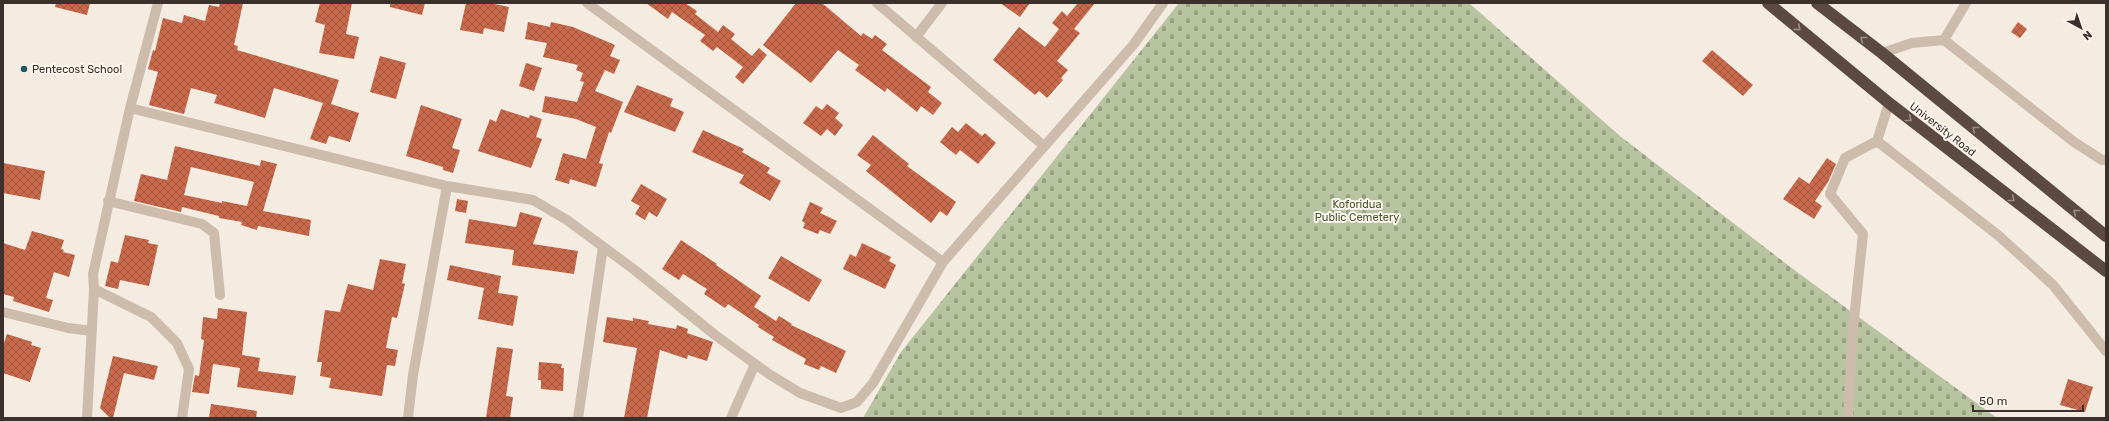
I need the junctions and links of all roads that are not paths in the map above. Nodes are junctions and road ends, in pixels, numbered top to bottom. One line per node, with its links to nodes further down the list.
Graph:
1 (158, 3): 13 (street)
2 (587, 3): 21 (street)
3 (877, 3): 9 (street)
4 (942, 3): 9 (street)
5 (1163, 3): 15 (street)
6 (1768, 3): 12 (highway, University Road, one-way to 12)
7 (1817, 3): 11 (highway, University Road, one-way to 7)
8 (1966, 3): 10 (street)
9 (916, 37): 15 (street)
10 (1944, 40): 11 (street); 16 (street)
11 (1882, 53): 19 (highway, University Road, one-way to 11)
12 (1889, 103): 14 (street); 22 (highway, University Road, one-way to 22)
13 (130, 108): 17 (street); 18 (street)
14 (1877, 140): 27 (street); 34 (street)
15 (1044, 146): 21 (street)
16 (2106, 160)
17 (447, 186): 20 (street); 31 (street)
18 (108, 201): 23 (street); 24 (street)
19 (2106, 236)
20 (604, 247): 28 (street); 32 (street)
21 (943, 262): 28 (street)
22 (2106, 271)
23 (94, 289): 26 (street); 30 (street)
24 (220, 295)
25 (3, 312): 26 (street)
26 (92, 331): 29 (street)
27 (2106, 350)
28 (754, 364): 33 (street)
29 (87, 418)
30 (182, 418)
31 (408, 418)
32 (578, 418)
33 (731, 418)
34 (1848, 418)

